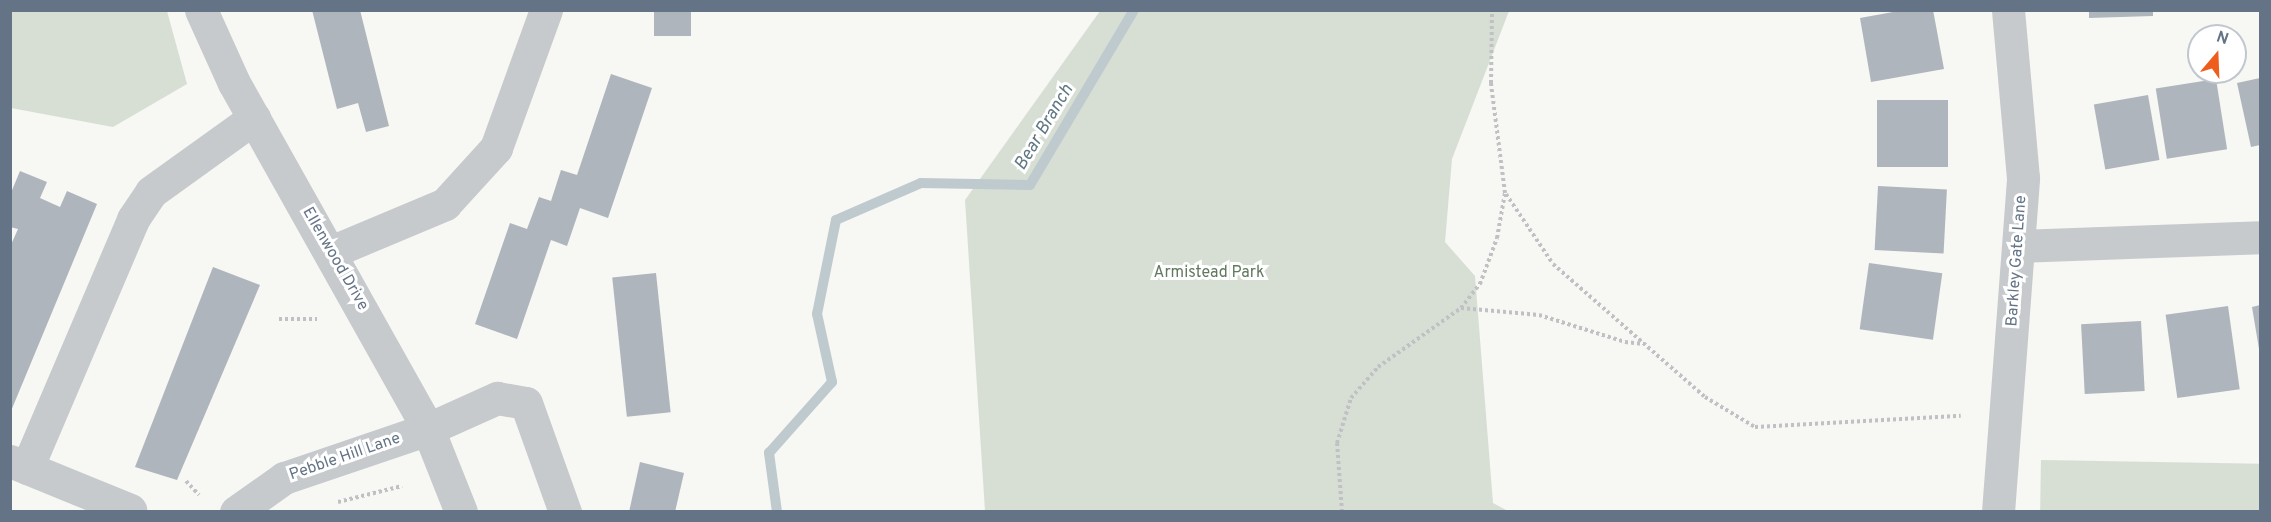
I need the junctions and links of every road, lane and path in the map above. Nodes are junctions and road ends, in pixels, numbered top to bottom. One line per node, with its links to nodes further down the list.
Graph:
1 (201, 10): 5 (street, Ellenwood Drive)
2 (546, 10): 9 (street)
3 (1492, 10): 6 (path)
4 (2008, 10): 8 (street, Barkley Gate Lane)
5 (255, 118): 9 (street, Ellenwood Drive); 16 (street)
6 (1505, 193): 10 (path); 13 (path)
7 (2258, 238): 8 (street)
8 (2019, 246): 26 (street, Barkley Gate Lane)
9 (331, 252): 15 (street, Ellenwood Drive)
10 (1461, 308): 13 (path); 25 (path)
11 (279, 319): 12 (path)
12 (317, 319)
13 (1645, 344): 14 (path)
14 (1961, 416)
15 (428, 429): 22 (street, Pebble Hill Lane); 23 (street, Ellenwood Drive); 24 (street, Pebble Hill Lane)
16 (19, 464): 21 (street)
17 (186, 482): 19 (path)
18 (402, 486): 20 (path)
19 (199, 495)
20 (338, 502)
21 (130, 510)
22 (236, 512)
23 (461, 512)
24 (565, 512)
25 (1342, 512)
26 (1998, 512)

